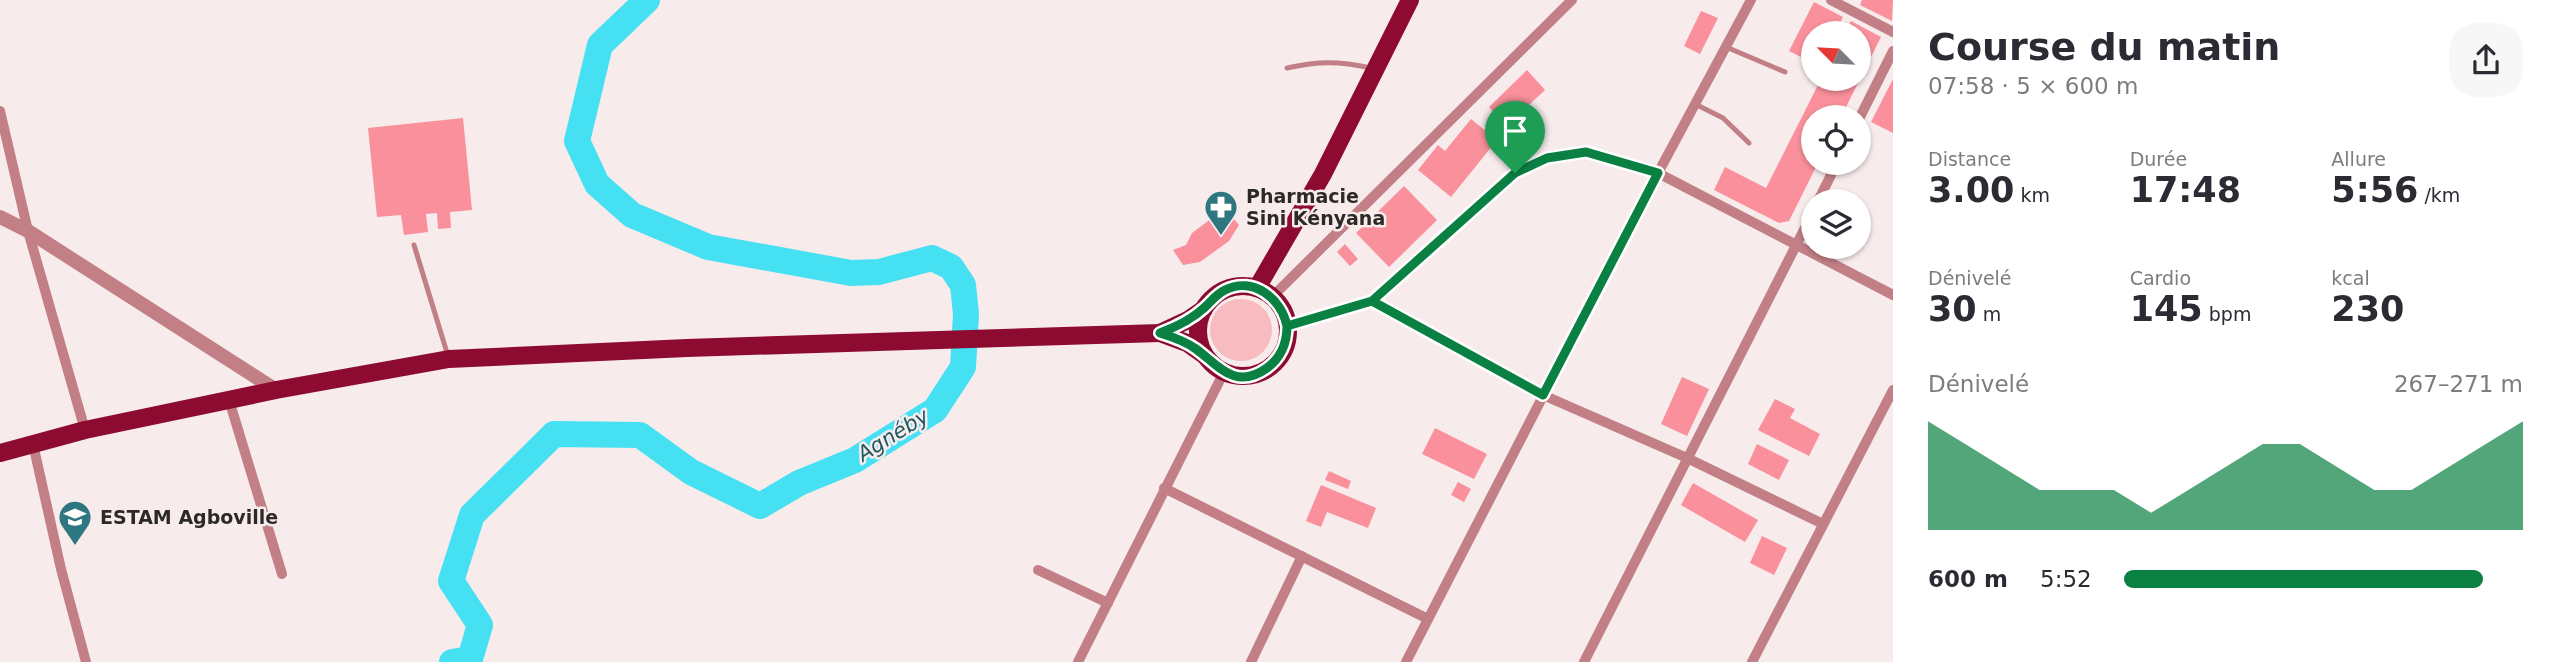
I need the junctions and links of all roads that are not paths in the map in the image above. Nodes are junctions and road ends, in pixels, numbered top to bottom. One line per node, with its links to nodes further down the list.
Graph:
1 (1410, 0): 9 (main road)
2 (1572, 0): 21 (street)
3 (1751, 0): 6 (street)
4 (1831, 0): 5 (street)
5 (1893, 32)
6 (1726, 47): 10 (lane); 11 (street)
7 (1893, 51): 12 (street)
8 (1287, 68): 9 (lane)
9 (1375, 69): 21 (main road)
10 (1785, 72)
11 (1695, 104): 14 (lane); 15 (street)
12 (1866, 105)
13 (0, 111): 17 (street)
14 (1749, 143)
15 (1658, 173): 20 (street); 23 (street); 32 (street)
16 (0, 217): 17 (street)
17 (28, 231): 30 (street); 34 (street)
18 (1801, 235): 20 (street)
19 (414, 245): 28 (lane)
20 (1796, 245): 22 (street); 37 (street)
21 (1265, 293): 24 (main road); 25 (main road)
22 (1893, 295)
23 (1372, 301): 25 (street); 32 (street)
24 (1204, 309): 26 (main road); 27 (main road)
25 (1287, 326): 29 (main road)
26 (1160, 333): 27 (main road); 28 (main road)
27 (1204, 355): 29 (main road)
28 (449, 359): 30 (main road)
29 (1224, 372): 38 (street)
30 (276, 390): 33 (main road)
31 (1893, 390): 39 (street)
32 (1543, 395): 37 (street); 44 (street)
33 (229, 400): 34 (main road); 42 (street)
34 (85, 430): 35 (main road)
35 (33, 444): 36 (main road); 45 (street)
36 (0, 453)
37 (1687, 458): 39 (street); 49 (street)
38 (1164, 488): 40 (street); 43 (street)
39 (1823, 524): 50 (street)
40 (1302, 556): 44 (street); 47 (street)
41 (1038, 570): 43 (street)
42 (282, 574)
43 (1108, 603): 46 (street)
44 (1428, 619): 48 (street)
45 (86, 662)
46 (1078, 662)
47 (1251, 662)
48 (1406, 662)
49 (1584, 662)
50 (1752, 662)

